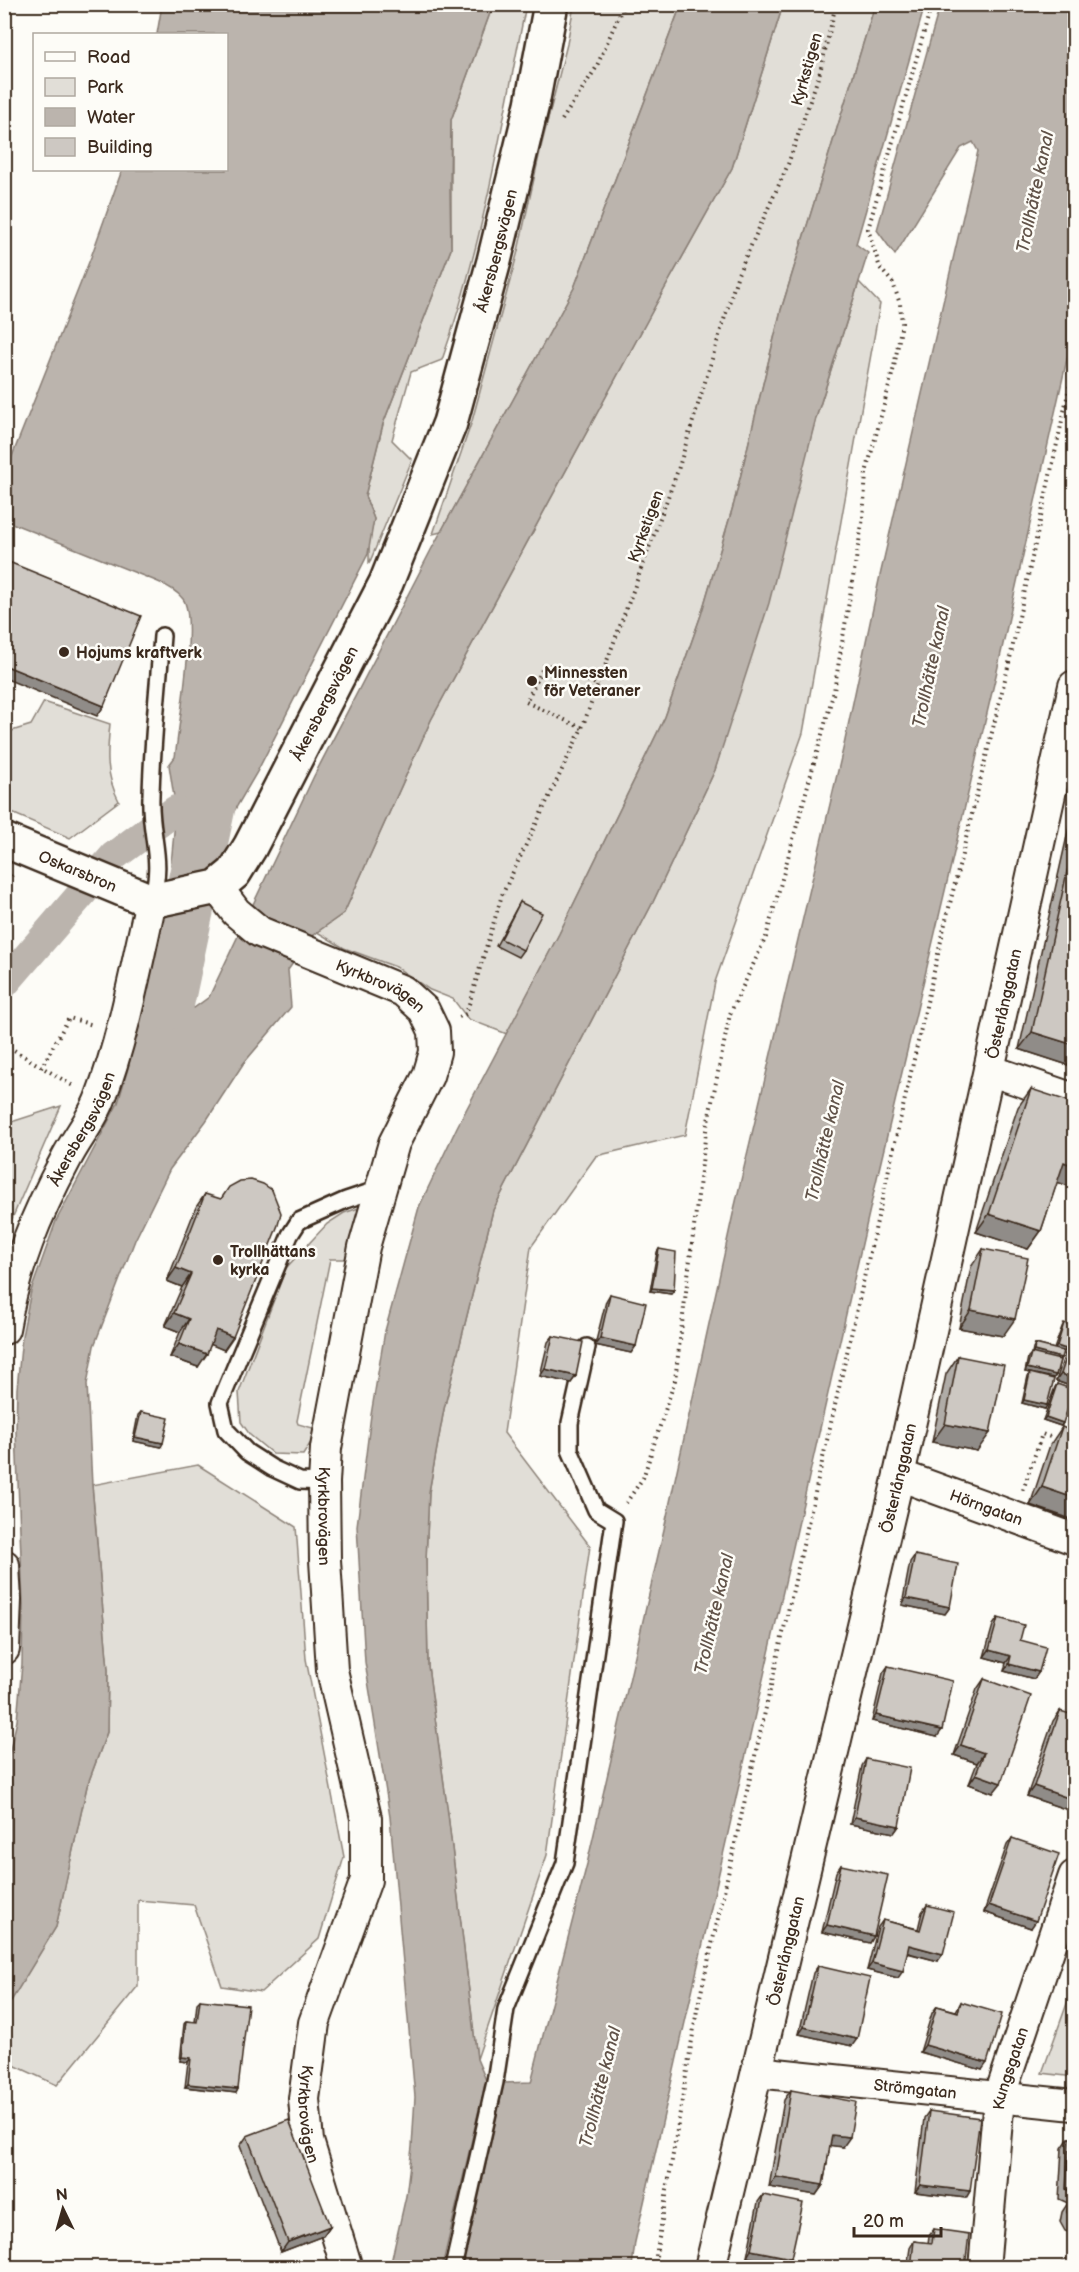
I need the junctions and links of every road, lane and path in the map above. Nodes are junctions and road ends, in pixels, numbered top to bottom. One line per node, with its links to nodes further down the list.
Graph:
1 (551, 4): 12 (street, Åkersbergsvägen)
2 (624, 4): 5 (path)
3 (836, 4): 8 (path, Kyrkstigen)
4 (932, 4): 28 (path)
5 (555, 129)
6 (1074, 366): 38 (path)
7 (162, 636): 13 (lane)
8 (599, 685): 10 (path, Kyrkstigen); 10 (path)
9 (1074, 686): 18 (street, Österlånggatan)
10 (582, 728): 14 (path, Kyrkstigen)
11 (4, 840): 13 (street, Oskarsbron)
12 (214, 894): 13 (street); 14 (street, Kyrkbrovägen)
13 (147, 898): 15 (street, Åkersbergsvägen)
14 (434, 1031): 21 (street, Kyrkbrovägen)
15 (120, 1034): 17 (path); 20 (street, Åkersbergsvägen)
16 (4, 1044): 17 (path)
17 (41, 1068): 20 (path)
18 (989, 1070): 19 (street); 25 (street, Österlånggatan)
19 (1074, 1099)
20 (99, 1101): 22 (street, Åkersbergsvägen)
21 (379, 1190): 26 (street, Kyrkbrovägen); 26 (lane)
22 (4, 1329)
23 (587, 1347): 28 (lane)
24 (1064, 1441): 27 (path)
25 (899, 1475): 27 (street, Hörngatan); 33 (street, Österlånggatan)
26 (324, 1482): 36 (street, Kyrkbrovägen)
27 (1014, 1516): 29 (street, Hörngatan)
28 (614, 1521): 37 (lane)
29 (1074, 1539)
30 (4, 1565): 31 (street)
31 (4, 1649)
32 (1074, 1876): 34 (street, Kungsgatan)
33 (757, 2072): 34 (street, Strömgatan); 39 (street, Österlånggatan)
34 (999, 2098): 35 (street, Strömgatan); 40 (street, Kungsgatan)
35 (1074, 2105)
36 (347, 2268)
37 (453, 2268)
38 (654, 2268)
39 (710, 2268)
40 (984, 2268)

